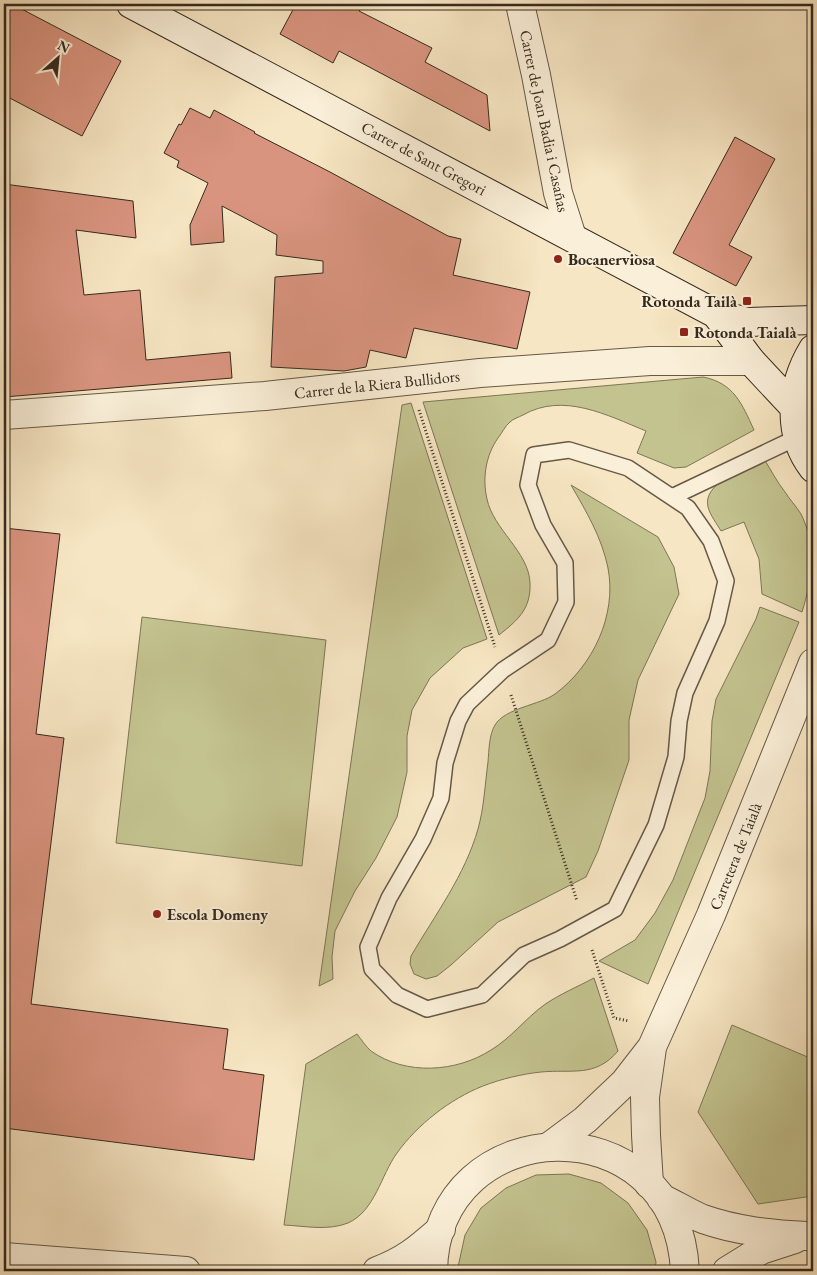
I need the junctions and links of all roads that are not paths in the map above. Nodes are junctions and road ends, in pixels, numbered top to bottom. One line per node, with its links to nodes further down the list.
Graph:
1 (132, 4): 3 (street, Carrer de Sant Gregori)
2 (520, 4): 3 (street, Carrer de Joan Badia i Casañas)
3 (572, 237): 4 (street, Carrer de Sant Gregori)
4 (716, 314): 5 (street, Carrer de Sant Gregori); 7 (street, Carrer de Sant Gregori)
5 (813, 320)
6 (813, 349): 8 (street)
7 (751, 361): 8 (street, Carrer de Sant Gregori); 9 (street, Carrer de la Riera Bullidors)
8 (794, 407): 10 (street)
9 (4, 415)
10 (798, 437): 11 (street); 12 (lane)
11 (813, 468)
12 (672, 497): 12 (lane)
13 (813, 663): 14 (street, Carretera de Taialà)
14 (656, 1037): 15 (street, Carretera de Taialà); 16 (street, Carretera de Taialà)
15 (550, 1146): 16 (street); 17 (street)
16 (655, 1191): 18 (street); 23 (street)
17 (441, 1229): 21 (street); 22 (street)
18 (810, 1236): 24 (street)
19 (4, 1257): 20 (street)
20 (186, 1271)
21 (377, 1271)
22 (433, 1271)
23 (685, 1271)
24 (727, 1271)

